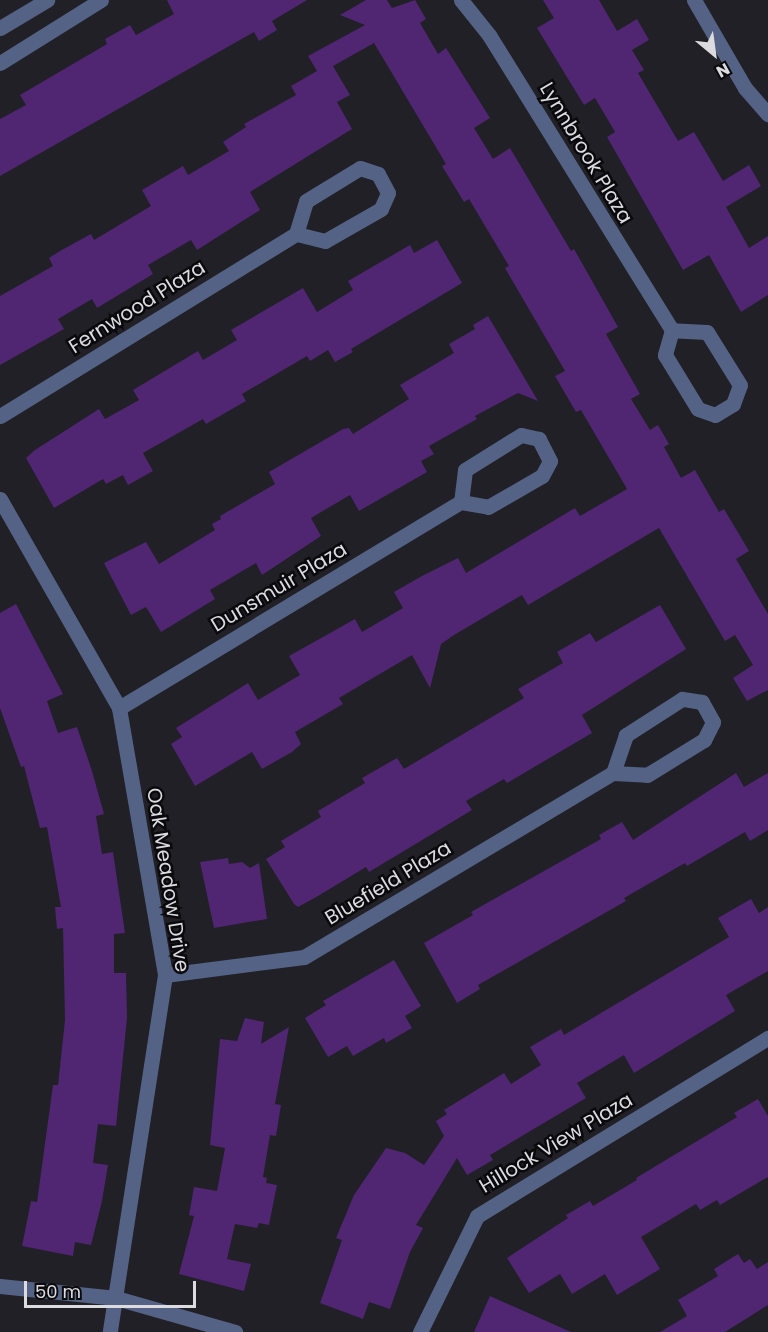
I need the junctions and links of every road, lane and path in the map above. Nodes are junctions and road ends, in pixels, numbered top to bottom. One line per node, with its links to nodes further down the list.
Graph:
1 (47, 0): 5 (street)
2 (101, 0): 6 (street)
3 (461, 0): 9 (street, Lynnbrook Plaza)
4 (694, 0): 7 (street)
5 (0, 28)
6 (0, 63)
7 (768, 114)
8 (296, 234): 8 (street); 10 (street, Fernwood Plaza)
9 (672, 330): 9 (street)
10 (0, 416)
11 (0, 499): 13 (street, Oak Meadow Drive)
12 (461, 502): 12 (street); 13 (street, Dunsmuir Plaza)
13 (119, 708): 15 (street, Oak Meadow Drive)
14 (613, 772): 14 (street); 15 (street, Bluefield Plaza)
15 (165, 975): 18 (street, Oak Meadow Drive)
16 (768, 1038): 21 (street, Hillock View Plaza)
17 (0, 1286): 18 (street)
18 (116, 1298): 19 (street, Oak Meadow Drive); 20 (street)
19 (110, 1332)
20 (235, 1332)
21 (420, 1332)

